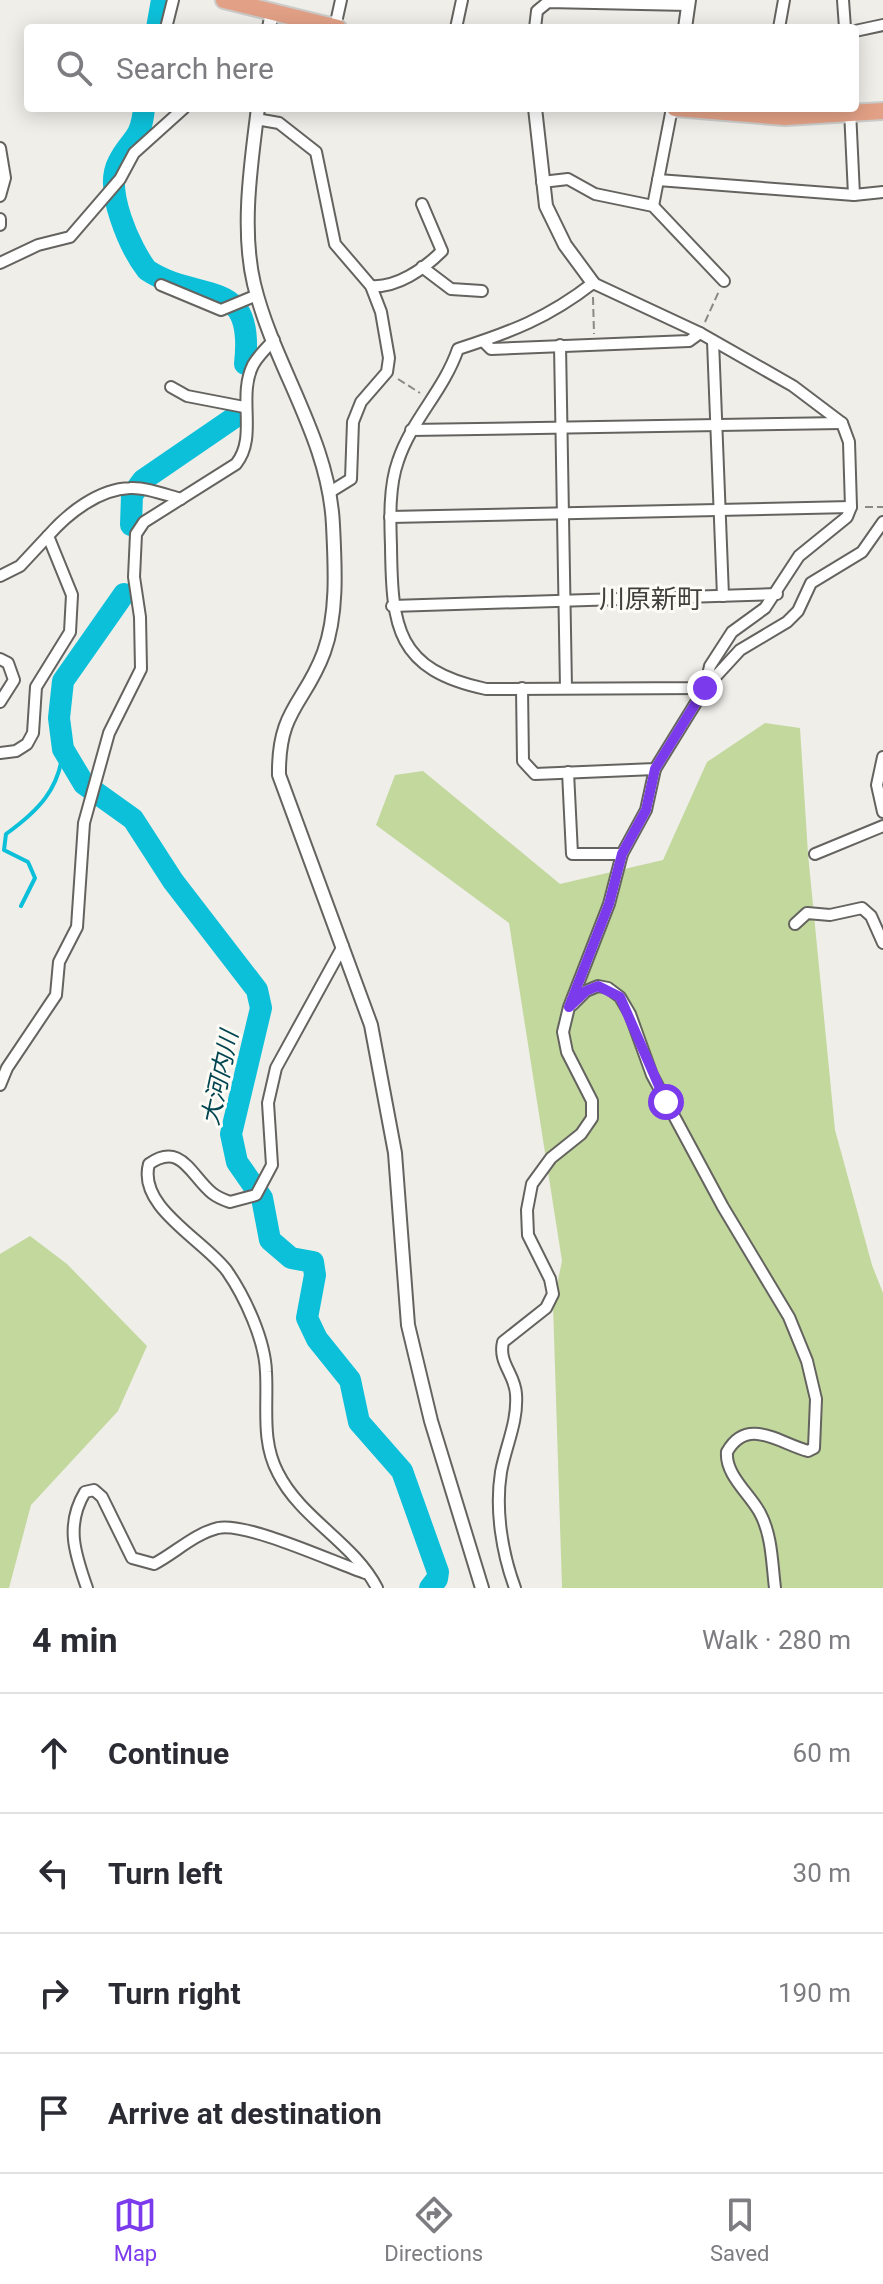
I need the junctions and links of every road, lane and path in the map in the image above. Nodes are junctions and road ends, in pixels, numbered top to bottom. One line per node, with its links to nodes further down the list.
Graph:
1 (173, 0): 9 (street)
2 (224, 0): 8 (main road)
3 (341, 0): 11 (street)
4 (462, 0): 12 (street)
5 (784, 0): 15 (street)
6 (843, 0): 16 (street)
7 (689, 2): 13 (street); 14 (street)
8 (270, 13): 10 (main road)
9 (167, 24)
10 (318, 24)
11 (337, 24)
12 (457, 24)
13 (535, 24)
14 (686, 24)
15 (780, 24)
16 (845, 24)
17 (883, 25): 18 (street)
18 (859, 30)
19 (859, 111): 20 (main road)
20 (883, 111)
21 (180, 112): 38 (street)
22 (535, 112): 30 (street)
23 (673, 112): 29 (street)
24 (723, 112): 25 (main road)
25 (839, 112)
26 (850, 112): 32 (street)
27 (257, 114): 43 (street); 45 (street)
28 (0, 148): 33 (street)
29 (658, 180): 32 (street); 35 (street)
30 (542, 182): 35 (street); 41 (street)
31 (883, 192): 32 (street)
32 (854, 195)
33 (0, 196)
34 (422, 204): 39 (street)
35 (653, 206): 40 (street)
36 (0, 219): 37 (street)
37 (0, 225)
38 (0, 263)
39 (422, 267): 43 (street); 44 (street)
40 (724, 281): 46 (path)
41 (593, 283): 46 (street); 48 (street); 50 (path)
42 (161, 285): 45 (street)
43 (371, 286): 52 (street)
44 (482, 291)
45 (257, 295): 47 (street)
46 (700, 333): 49 (street); 50 (street)
47 (274, 340): 55 (street); 60 (street)
48 (483, 341): 51 (street); 54 (street)
49 (713, 341): 56 (street); 57 (street)
50 (594, 344): 51 (street)
51 (560, 345): 58 (street)
52 (387, 372): 54 (path); 60 (street)
53 (171, 387): 55 (street)
54 (432, 401): 59 (street)
55 (244, 407): 61 (street)
56 (842, 423): 57 (street); 62 (street)
57 (716, 425): 58 (street); 64 (street)
58 (562, 428): 59 (street); 65 (street)
59 (411, 430): 66 (street)
60 (330, 492): 89 (street)
61 (181, 499): 68 (street); 91 (street)
62 (851, 507): 63 (path); 64 (street); 70 (street)
63 (883, 507)
64 (720, 510): 65 (street); 71 (street)
65 (563, 513): 66 (street); 72 (street)
66 (390, 517): 73 (street)
67 (883, 522): 77 (street)
68 (48, 536): 69 (street); 79 (street)
69 (0, 576)
70 (777, 594): 71 (street); 77 (street)
71 (723, 596): 72 (street)
72 (565, 600): 73 (street); 76 (street)
73 (392, 606): 75 (street)
74 (0, 659): 78 (street)
75 (522, 688): 76 (street); 82 (street)
76 (566, 688): 77 (street)
77 (705, 688): 81 (street)
78 (0, 702)
79 (0, 753)
80 (883, 757): 83 (street)
81 (655, 769): 82 (street); 85 (street)
82 (568, 772): 85 (street)
83 (883, 812)
84 (883, 826): 86 (street)
85 (622, 854): 90 (street)
86 (815, 854)
87 (795, 924): 88 (street)
88 (883, 943)
89 (343, 946): 92 (street); 95 (street)
90 (569, 1007): 96 (street); 97 (street)
91 (0, 1085)
92 (367, 1574): 93 (street); 94 (street)
93 (87, 1588)
94 (377, 1588)
95 (482, 1588)
96 (515, 1588)
97 (775, 1588)

